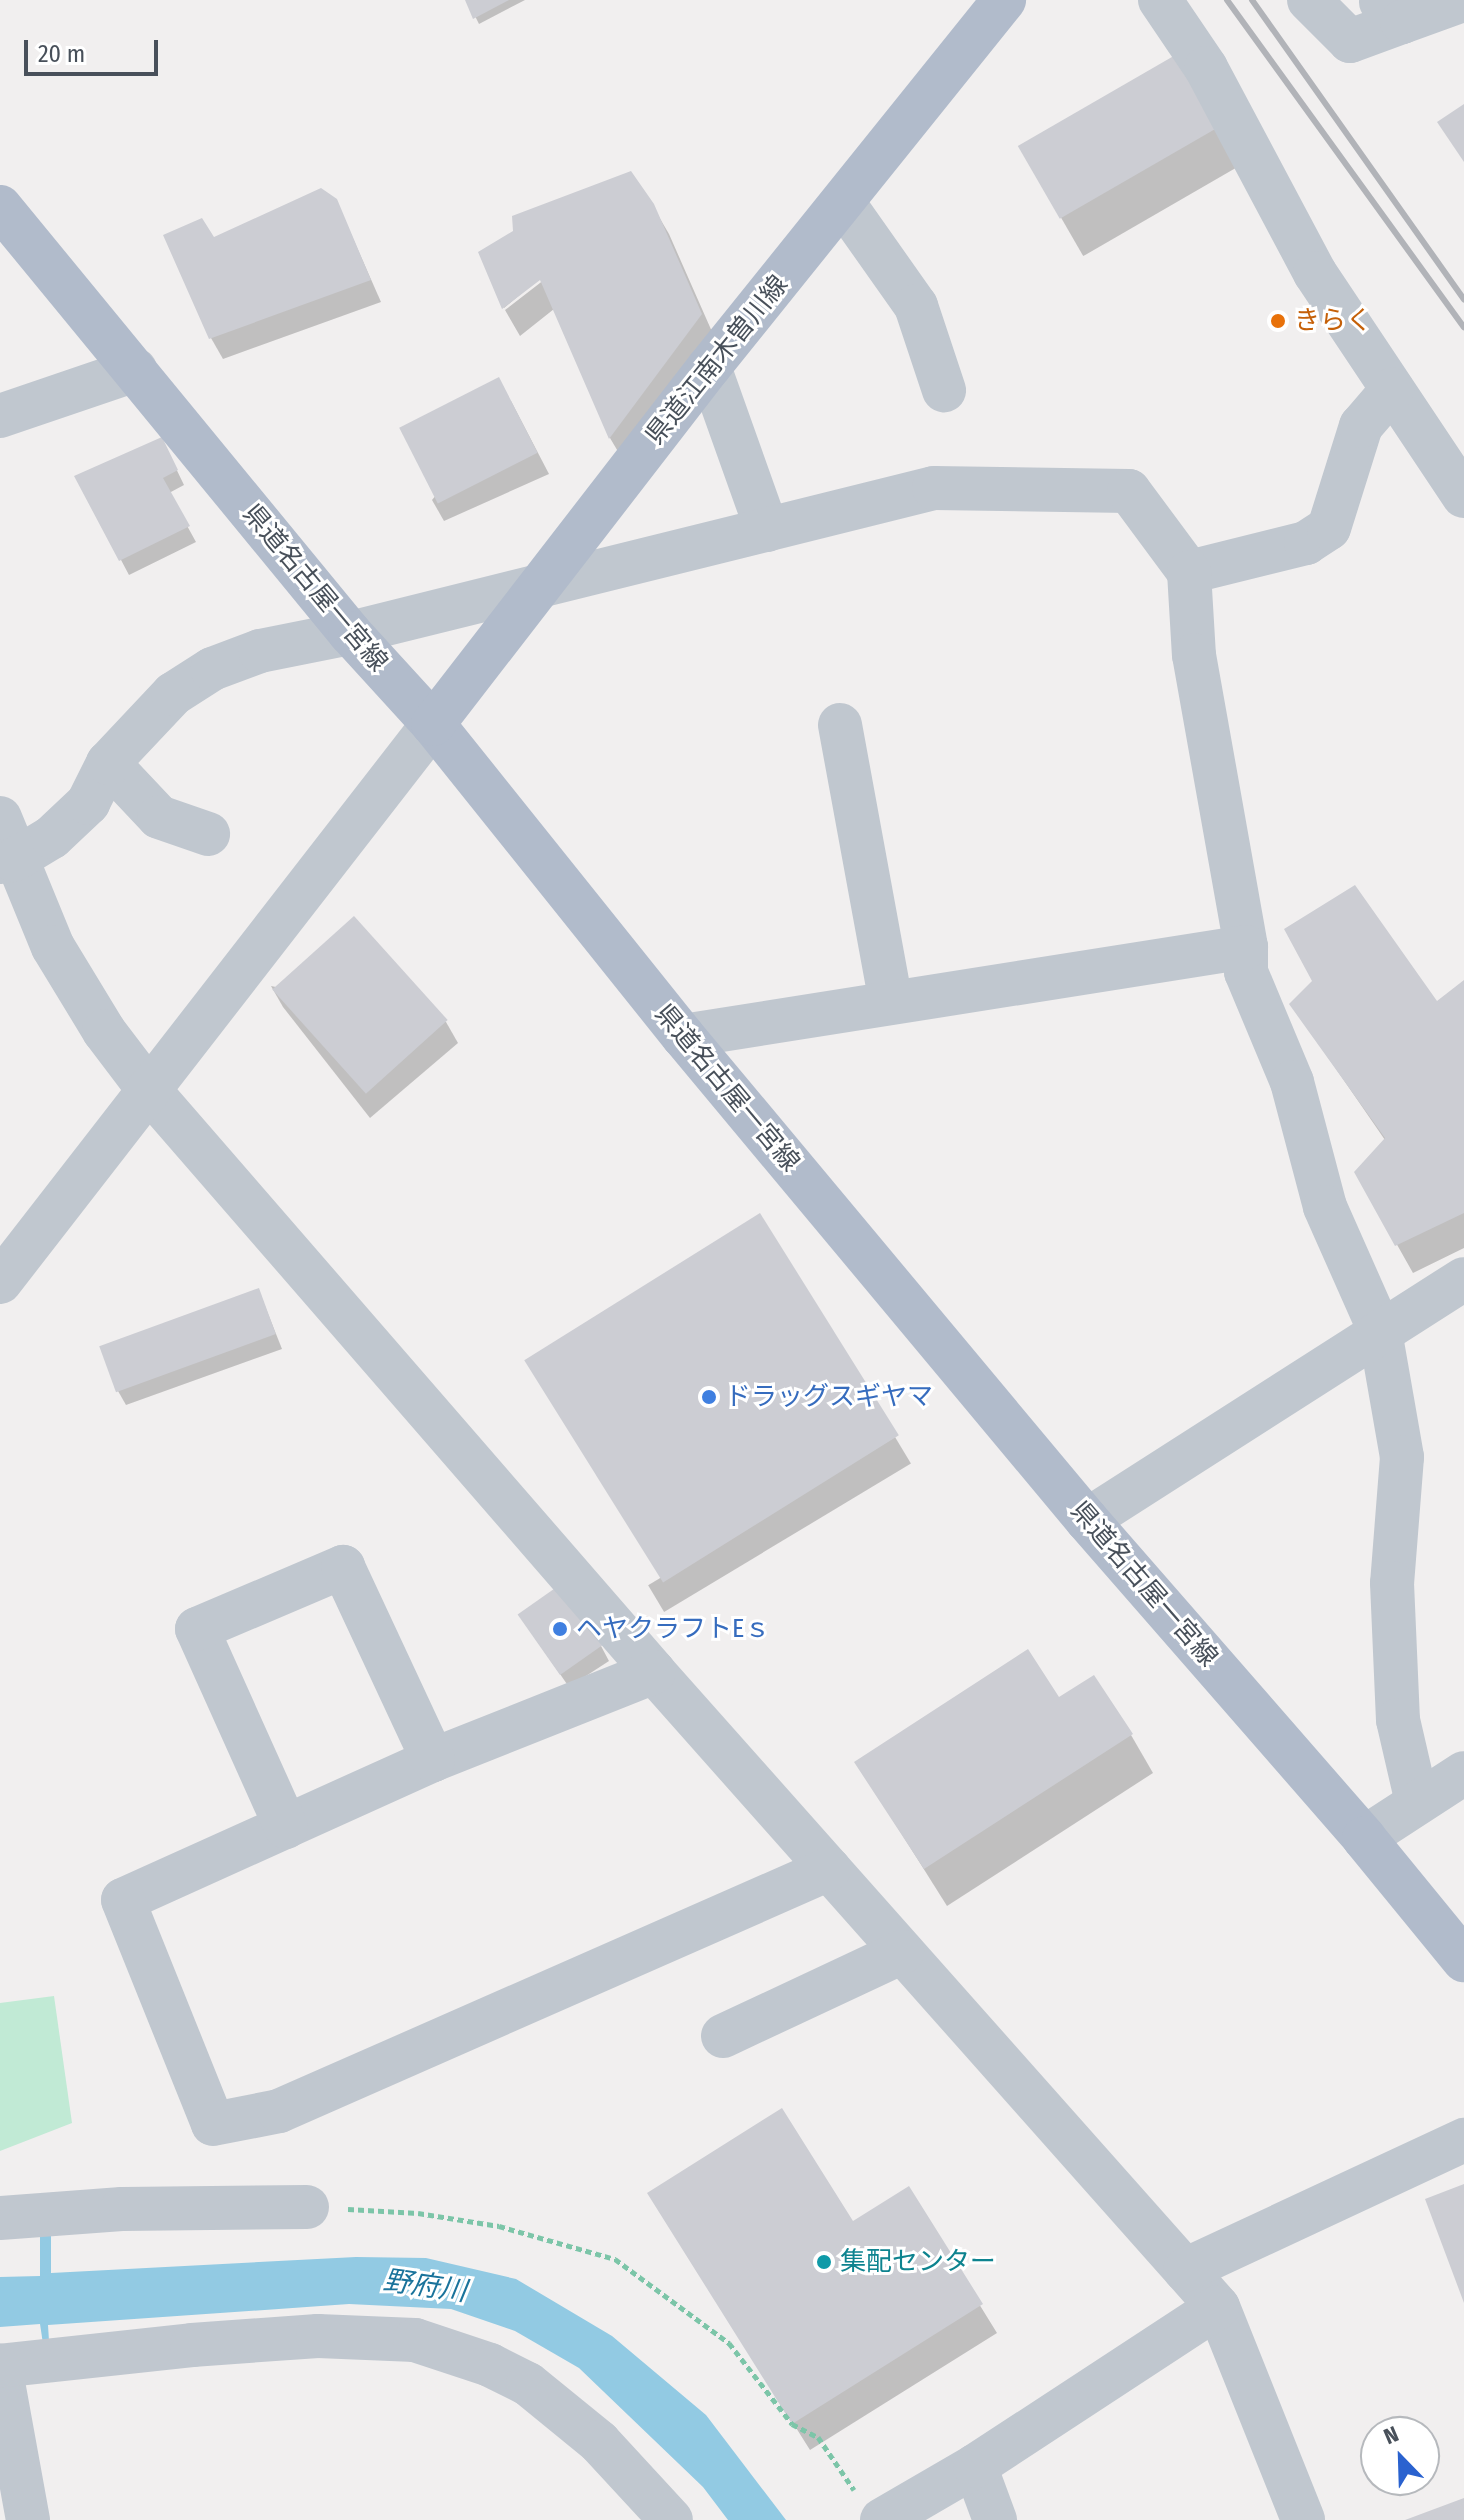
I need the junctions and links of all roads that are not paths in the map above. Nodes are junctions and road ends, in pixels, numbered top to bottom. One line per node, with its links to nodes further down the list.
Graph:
1 (1004, 0): 6 (main road, 県道江南木曽川線)
2 (1160, 0): 11 (street)
3 (1309, 0): 5 (street)
4 (1463, 0): 5 (street)
5 (1390, 11)
6 (844, 204): 8 (main road, 県道江南木曽川線); 10 (street)
7 (0, 207): 9 (main road, 県道名古屋一宮線)
8 (709, 367): 14 (street); 16 (main road, 県道江南木曽川線)
9 (135, 370): 12 (street); 17 (main road, 県道名古屋一宮線)
10 (944, 390)
11 (1392, 390): 13 (street); 15 (street)
12 (0, 416)
13 (1464, 496)
14 (767, 530): 15 (street); 16 (street)
15 (1189, 572): 24 (street)
16 (537, 587): 17 (street); 18 (main road, 県道江南木曽川線)
17 (350, 633): 18 (main road, 県道名古屋一宮線); 20 (street)
18 (433, 724): 26 (main road, 県道名古屋一宮線); 27 (street)
19 (840, 725): 25 (street)
20 (108, 763): 22 (street); 23 (street)
21 (0, 818): 23 (street)
22 (208, 834)
23 (7, 861): 27 (street)
24 (1246, 947): 25 (street); 30 (street)
25 (891, 1002): 26 (street)
26 (683, 1036): 31 (main road, 県道名古屋一宮線)
27 (148, 1089): 29 (street); 32 (street)
28 (1464, 1279): 30 (street)
29 (0, 1282)
30 (1380, 1331): 31 (street); 35 (street)
31 (1087, 1520): 37 (main road, 県道名古屋一宮線)
32 (654, 1672): 33 (street); 38 (street)
33 (433, 1760): 36 (street); 36 (street)
34 (1464, 1773): 35 (street)
35 (1417, 1802): 37 (street)
36 (286, 1827): 38 (street)
37 (1364, 1838): 40 (main road, 県道名古屋一宮線)
38 (829, 1869): 39 (street)
39 (902, 1952): 41 (street); 45 (street)
40 (1464, 1960)
41 (723, 2036)
42 (1464, 2140): 45 (street)
43 (307, 2207): 44 (street)
44 (0, 2218)
45 (1185, 2270): 46 (street)
46 (1218, 2307): 47 (street); 52 (street)
47 (975, 2466): 48 (street); 51 (street)
48 (870, 2508)
49 (28, 2520): 50 (street)
50 (671, 2520)
51 (995, 2520)
52 (1303, 2520)

